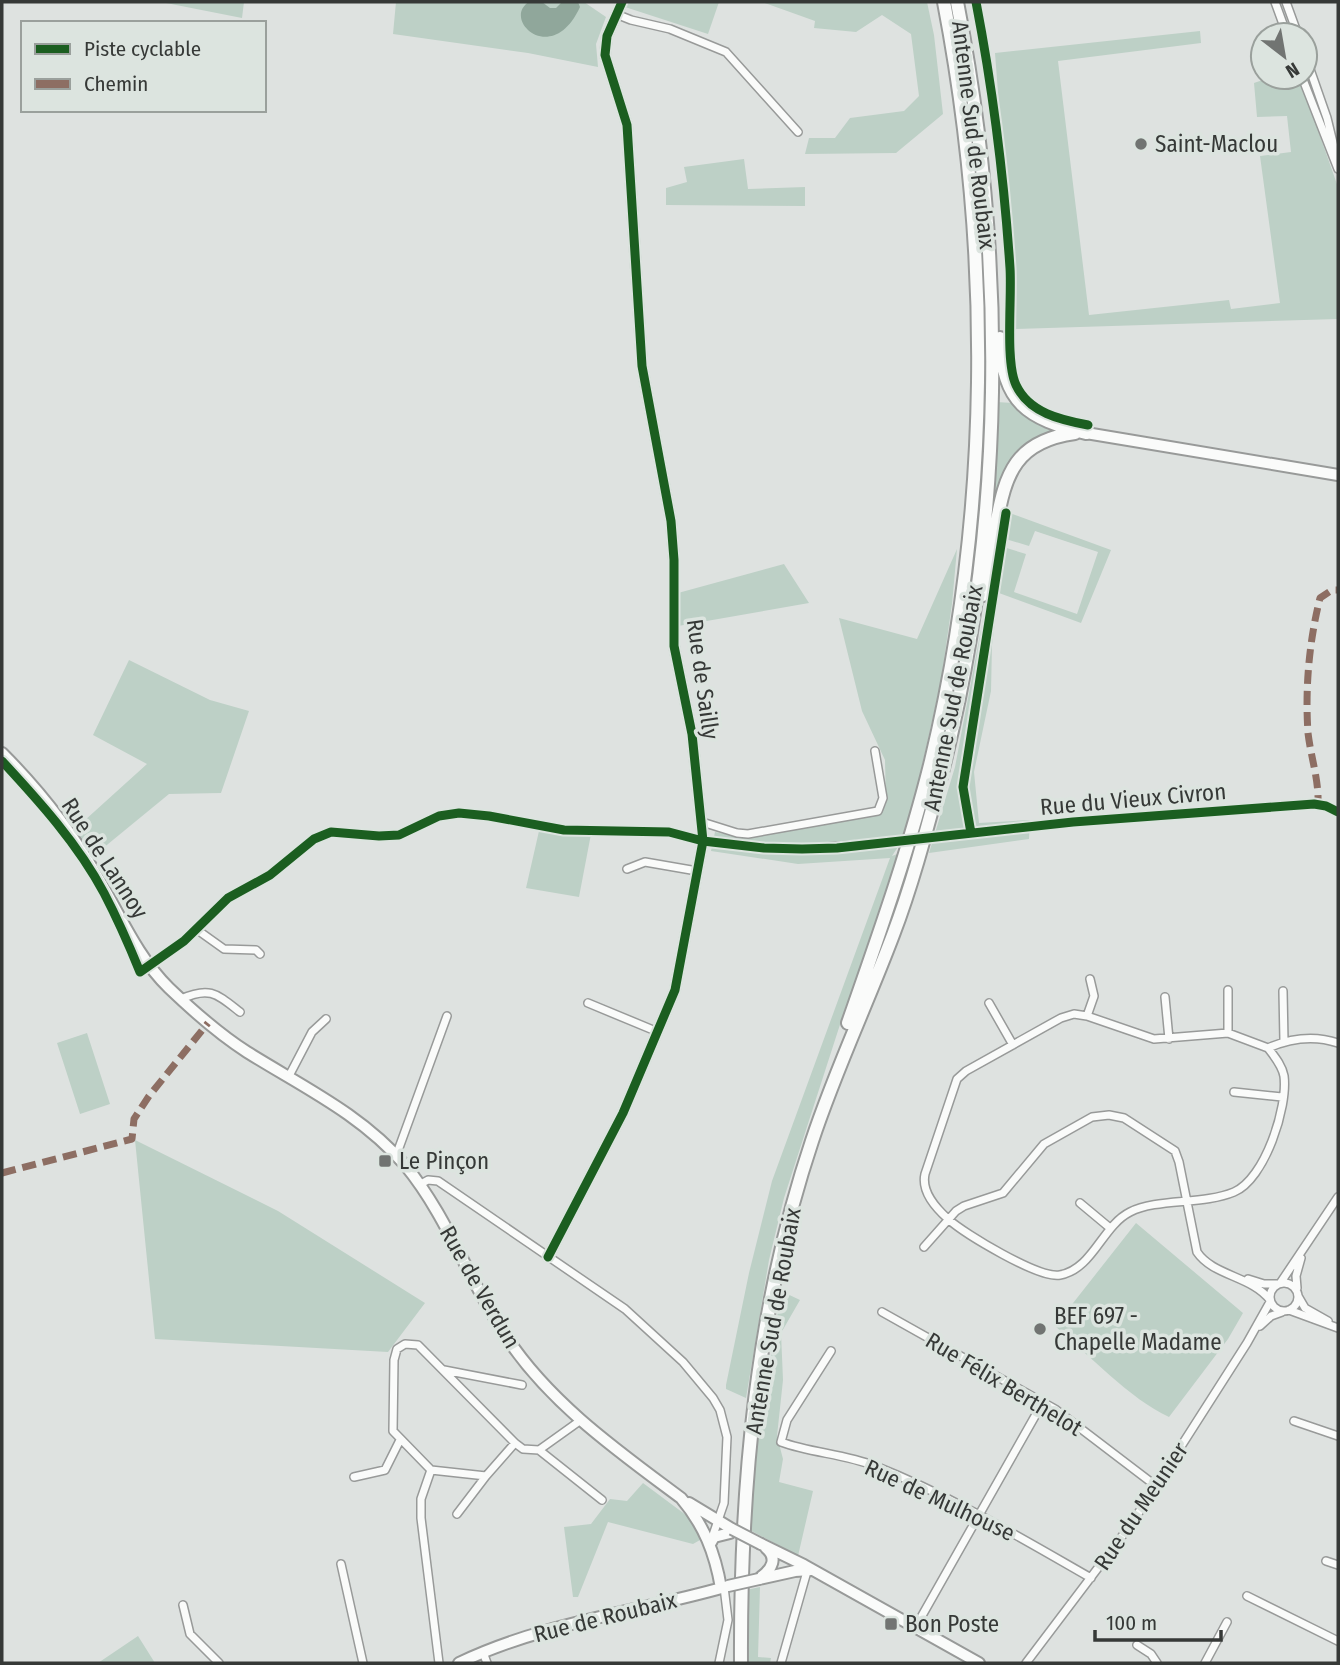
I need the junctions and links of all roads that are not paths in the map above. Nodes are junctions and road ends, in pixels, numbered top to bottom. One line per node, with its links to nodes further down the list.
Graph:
1 (622, 2): 6 (street, Rue de Sailly)
2 (944, 2): 109 (highway, Antenne Sud de Roubaix)
3 (957, 2): 14 (highway, Antenne Sud de Roubaix)
4 (1276, 2): 7 (street)
5 (1286, 2): 8 (street)
6 (615, 14): 11 (street); 21 (street, Rue de Sailly)
7 (1282, 21)
8 (1293, 21)
9 (1307, 91): 13 (street)
10 (1317, 91): 12 (street)
11 (798, 132)
12 (1338, 163)
13 (1338, 169)
14 (986, 206): 15 (highway); 17 (highway, Antenne Sud de Roubaix)
15 (1086, 433): 16 (main road); 17 (highway)
16 (1338, 475)
17 (969, 640): 110 (highway, Antenne Sud de Roubaix)
18 (875, 751): 21 (street)
19 (2, 752): 31 (main road, Rue de Lannoy)
20 (1318, 804): 22 (street, Rue du Vieux Civron, bridge)
21 (702, 822): 22 (street, Rue de Sailly)
22 (703, 841): 24 (street, Rue de Sailly)
23 (626, 869): 24 (street)
24 (697, 871): 38 (street, Rue de Sailly)
25 (196, 929): 26 (street)
26 (260, 954)
27 (1090, 979): 36 (street)
28 (1228, 990): 39 (street)
29 (1283, 991): 41 (street)
30 (1165, 997): 40 (street)
31 (181, 999): 34 (street); 45 (main road, Rue de Lannoy)
32 (588, 1003): 38 (street)
33 (989, 1003): 43 (street)
34 (240, 1012)
35 (447, 1016): 49 (street)
36 (1087, 1016): 40 (street); 43 (street)
37 (326, 1019): 46 (street)
38 (658, 1032): 58 (street, Rue de Sailly)
39 (1228, 1033): 40 (street); 44 (street)
40 (1169, 1039)
41 (1284, 1041): 42 (street); 44 (street)
42 (1338, 1043)
43 (1013, 1045): 54 (street)
44 (1268, 1048): 48 (street)
45 (273, 1068): 46 (main road, Rue de Verdun)
46 (289, 1076): 49 (main road, Rue de Verdun)
47 (1234, 1092): 48 (street)
48 (1282, 1097): 52 (street)
49 (396, 1156): 50 (main road, Rue de Verdun)
50 (419, 1185): 58 (street); 71 (main road, Rue de Verdun)
51 (1338, 1197): 56 (street)
52 (1187, 1202): 54 (street); 55 (street); 59 (street)
53 (1080, 1203): 55 (street)
54 (948, 1219): 55 (street); 57 (street)
55 (1111, 1228)
56 (1307, 1245): 60 (street); 61 (street)
57 (924, 1247)
58 (548, 1257): 85 (street)
59 (1224, 1270): 60 (street); 62 (street)
60 (1280, 1283): 61 (street); 62 (street)
61 (1298, 1294): 63 (street); 65 (street)
62 (1270, 1301): 63 (street); 66 (street, Rue du Meunier)
63 (1287, 1311): 65 (street); 66 (street, Rue du Meunier)
64 (882, 1312): 70 (street, Rue Félix Berthelot)
65 (1338, 1327)
66 (1247, 1343): 80 (street, Rue du Meunier)
67 (831, 1351): 84 (street, Rue de Mulhouse)
68 (443, 1370): 69 (street); 74 (street); 75 (street)
69 (522, 1385)
70 (1043, 1402): 80 (street, Rue Félix Berthelot); 84 (street)
71 (581, 1420): 76 (street); 81 (main road, Rue de Verdun)
72 (1294, 1421): 73 (street)
73 (1338, 1436)
74 (400, 1440): 77 (street); 79 (street)
75 (515, 1443): 76 (street); 78 (street)
76 (539, 1450): 82 (street)
77 (431, 1471): 78 (street); 106 (street)
78 (486, 1476): 83 (street)
79 (354, 1477)
80 (1156, 1486): 93 (street, Rue du Meunier)
81 (681, 1498): 85 (main road); 87 (main road, Rue de Verdun)
82 (601, 1500)
83 (457, 1514)
84 (978, 1514): 93 (street, Rue de Mulhouse); 99 (street)
85 (718, 1521): 86 (main road); 87 (street)
86 (734, 1532): 87 (main road); 88 (main road, bridge)
87 (711, 1542): 95 (main road)
88 (761, 1544): 92 (main road); 94 (main road)
89 (1326, 1560): 91 (street)
90 (341, 1564): 105 (street)
91 (1338, 1565)
92 (809, 1569): 94 (main road); 99 (main road); 111 (street)
93 (1091, 1578): 112 (street, Rue du Meunier)
94 (759, 1579): 95 (main road, bridge)
95 (724, 1587): 102 (main road, Rue de Roubaix); 108 (street)
96 (1247, 1597): 100 (street)
97 (183, 1605): 104 (street)
98 (1227, 1622): 114 (street)
99 (915, 1628): 103 (main road)
100 (1338, 1641)
101 (1137, 1645): 113 (street)
102 (485, 1658): 107 (main road, Rue de Roubaix)
103 (976, 1662)
104 (219, 1663)
105 (363, 1663)
106 (439, 1663)
107 (459, 1663)
108 (719, 1663)
109 (735, 1663)
110 (741, 1663)
111 (781, 1663)
112 (1026, 1663)
113 (1157, 1663)
114 (1205, 1663)

